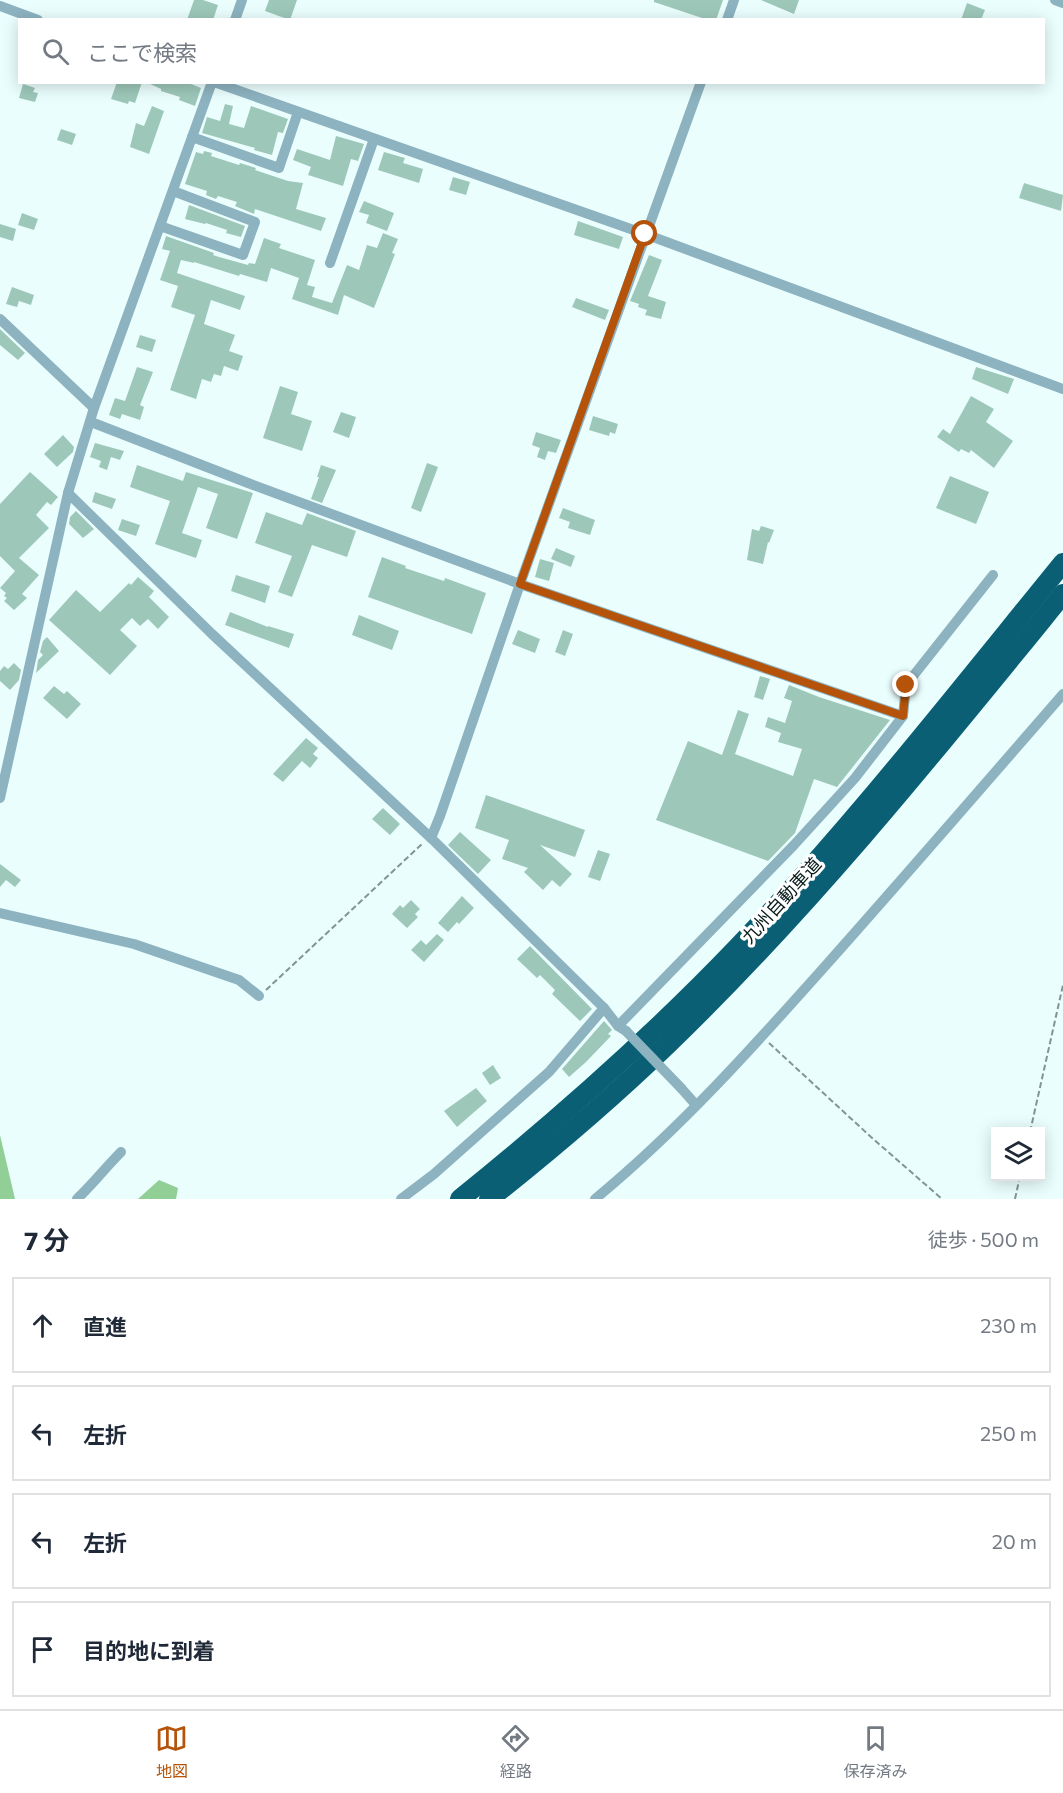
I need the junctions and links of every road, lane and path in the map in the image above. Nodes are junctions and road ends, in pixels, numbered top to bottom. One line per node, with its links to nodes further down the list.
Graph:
1 (242, 0): 7 (street)
2 (735, 0): 8 (street)
3 (1055, 0): 4 (street)
4 (1063, 3)
5 (0, 6): 6 (street)
6 (33, 18)
7 (236, 18)
8 (727, 18)
9 (212, 84): 13 (street)
10 (219, 84): 12 (street)
11 (700, 84): 17 (street)
12 (298, 112): 13 (street); 14 (street)
13 (192, 138): 15 (street)
14 (374, 139): 17 (street); 18 (street)
15 (173, 191): 16 (street); 16 (street)
16 (160, 226): 21 (street)
17 (645, 234): 20 (street); 26 (street)
18 (330, 263)
19 (0, 319): 21 (street)
20 (1063, 389)
21 (94, 408): 22 (street)
22 (91, 422): 23 (street); 26 (street)
23 (68, 493): 30 (street); 31 (street)
24 (1063, 563): 44 (highway, 九州自動車道)
25 (993, 575): 29 (street)
26 (520, 584): 29 (street); 31 (street)
27 (1063, 594): 45 (highway, 九州自動車道)
28 (1063, 693): 37 (street)
29 (903, 716): 36 (street)
30 (0, 798)
31 (430, 838): 34 (path); 35 (street)
32 (0, 913): 34 (street)
33 (1063, 985): 39 (path)
34 (259, 996)
35 (604, 1008): 36 (street); 43 (street)
36 (622, 1028): 38 (street, bridge)
37 (762, 1037): 38 (street); 47 (path)
38 (696, 1105): 46 (street)
39 (1031, 1127)
40 (121, 1152): 42 (street)
41 (1019, 1181): 48 (path)
42 (77, 1199)
43 (401, 1199)
44 (460, 1199)
45 (489, 1199)
46 (595, 1199)
47 (942, 1199)
48 (1015, 1199)

